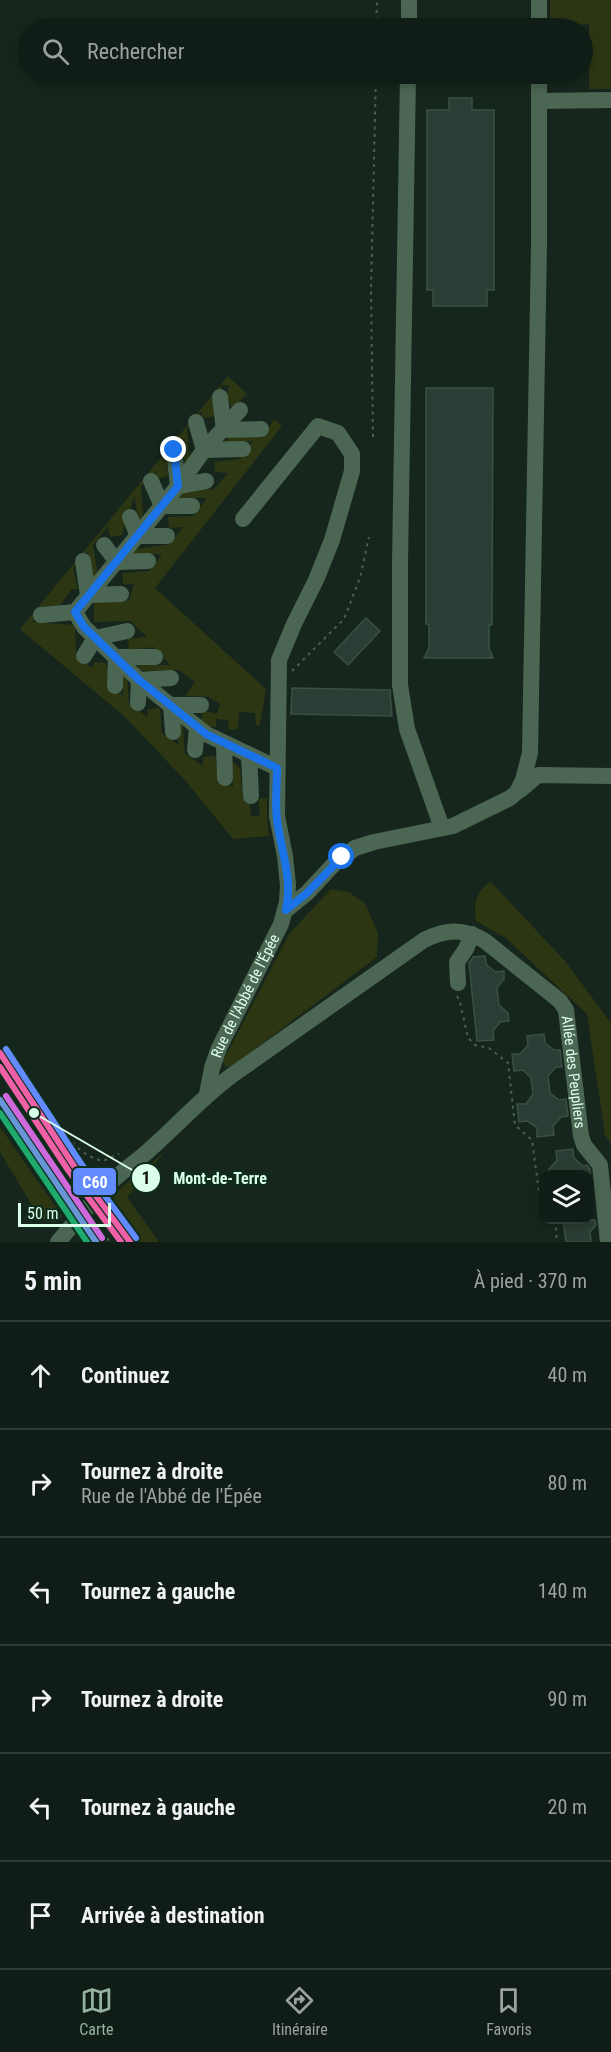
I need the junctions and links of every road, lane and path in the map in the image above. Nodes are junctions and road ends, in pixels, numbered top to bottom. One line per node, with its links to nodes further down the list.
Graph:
1 (377, 0): 4 (path)
2 (409, 0): 5 (street)
3 (539, 0): 6 (street)
4 (376, 18)
5 (409, 18)
6 (539, 18)
7 (376, 84): 17 (path)
8 (408, 84): 61 (street)
9 (539, 84): 11 (street)
10 (611, 100): 11 (street)
11 (539, 101): 59 (street)
12 (220, 397): 16 (street)
13 (240, 410): 16 (street)
14 (196, 422): 20 (street)
15 (261, 429): 16 (street)
16 (224, 430): 20 (street)
17 (373, 437)
18 (243, 449): 20 (street)
19 (174, 450): 23 (street)
20 (204, 450): 23 (street)
21 (151, 481): 24 (street)
22 (206, 481): 23 (street)
23 (178, 486): 24 (street)
24 (162, 506): 25 (street); 28 (street)
25 (192, 506)
26 (130, 517): 28 (street)
27 (243, 519): 46 (street, Rue de l'Abbé de l'Épée)
28 (138, 536): 29 (street); 34 (street)
29 (167, 536)
30 (369, 537): 46 (path)
31 (104, 545): 34 (street)
32 (82, 561): 36 (street)
33 (148, 561): 34 (street)
34 (117, 562): 36 (street)
35 (121, 594): 36 (street)
36 (88, 596): 37 (street)
37 (75, 612): 38 (street); 40 (street)
38 (41, 615)
39 (127, 631): 40 (street)
40 (95, 638): 41 (street); 42 (street)
41 (84, 656)
42 (116, 657): 43 (street); 45 (street); 47 (street)
43 (155, 657)
44 (171, 678): 45 (street)
45 (139, 680): 48 (street); 49 (street)
46 (278, 685): 56 (street, Rue de l'Abbé de l'Épée)
47 (115, 686)
48 (138, 703)
49 (171, 705): 50 (street); 51 (street); 52 (street)
50 (201, 705)
51 (197, 727): 53 (street); 54 (street)
52 (173, 732)
53 (224, 744): 55 (street); 58 (street)
54 (195, 750)
55 (249, 755): 56 (street); 60 (street)
56 (277, 768): 62 (street, Rue de l'Abbé de l'Épée)
57 (611, 776): 59 (street)
58 (225, 778)
59 (517, 792): 61 (street)
60 (250, 796)
61 (442, 828): 62 (street)
62 (286, 910): 65 (street, Rue de l'Abbé de l'Épée)
63 (472, 934): 64 (street); 65 (street); 80 (street, Allée des Peupliers)
64 (456, 987): 72 (path)
65 (207, 1094): 71 (street)
66 (37, 1095): 68 (path)
67 (38, 1142): 70 (path)
68 (125, 1151)
69 (81, 1161): 71 (path)
70 (67, 1179)
71 (99, 1187): 76 (street, bridge)
72 (539, 1192)
73 (91, 1216): 78 (path)
74 (91, 1221): 77 (path)
75 (555, 1224): 79 (path)
76 (58, 1242)
77 (106, 1242)
78 (111, 1242)
79 (557, 1242)
80 (608, 1242)

